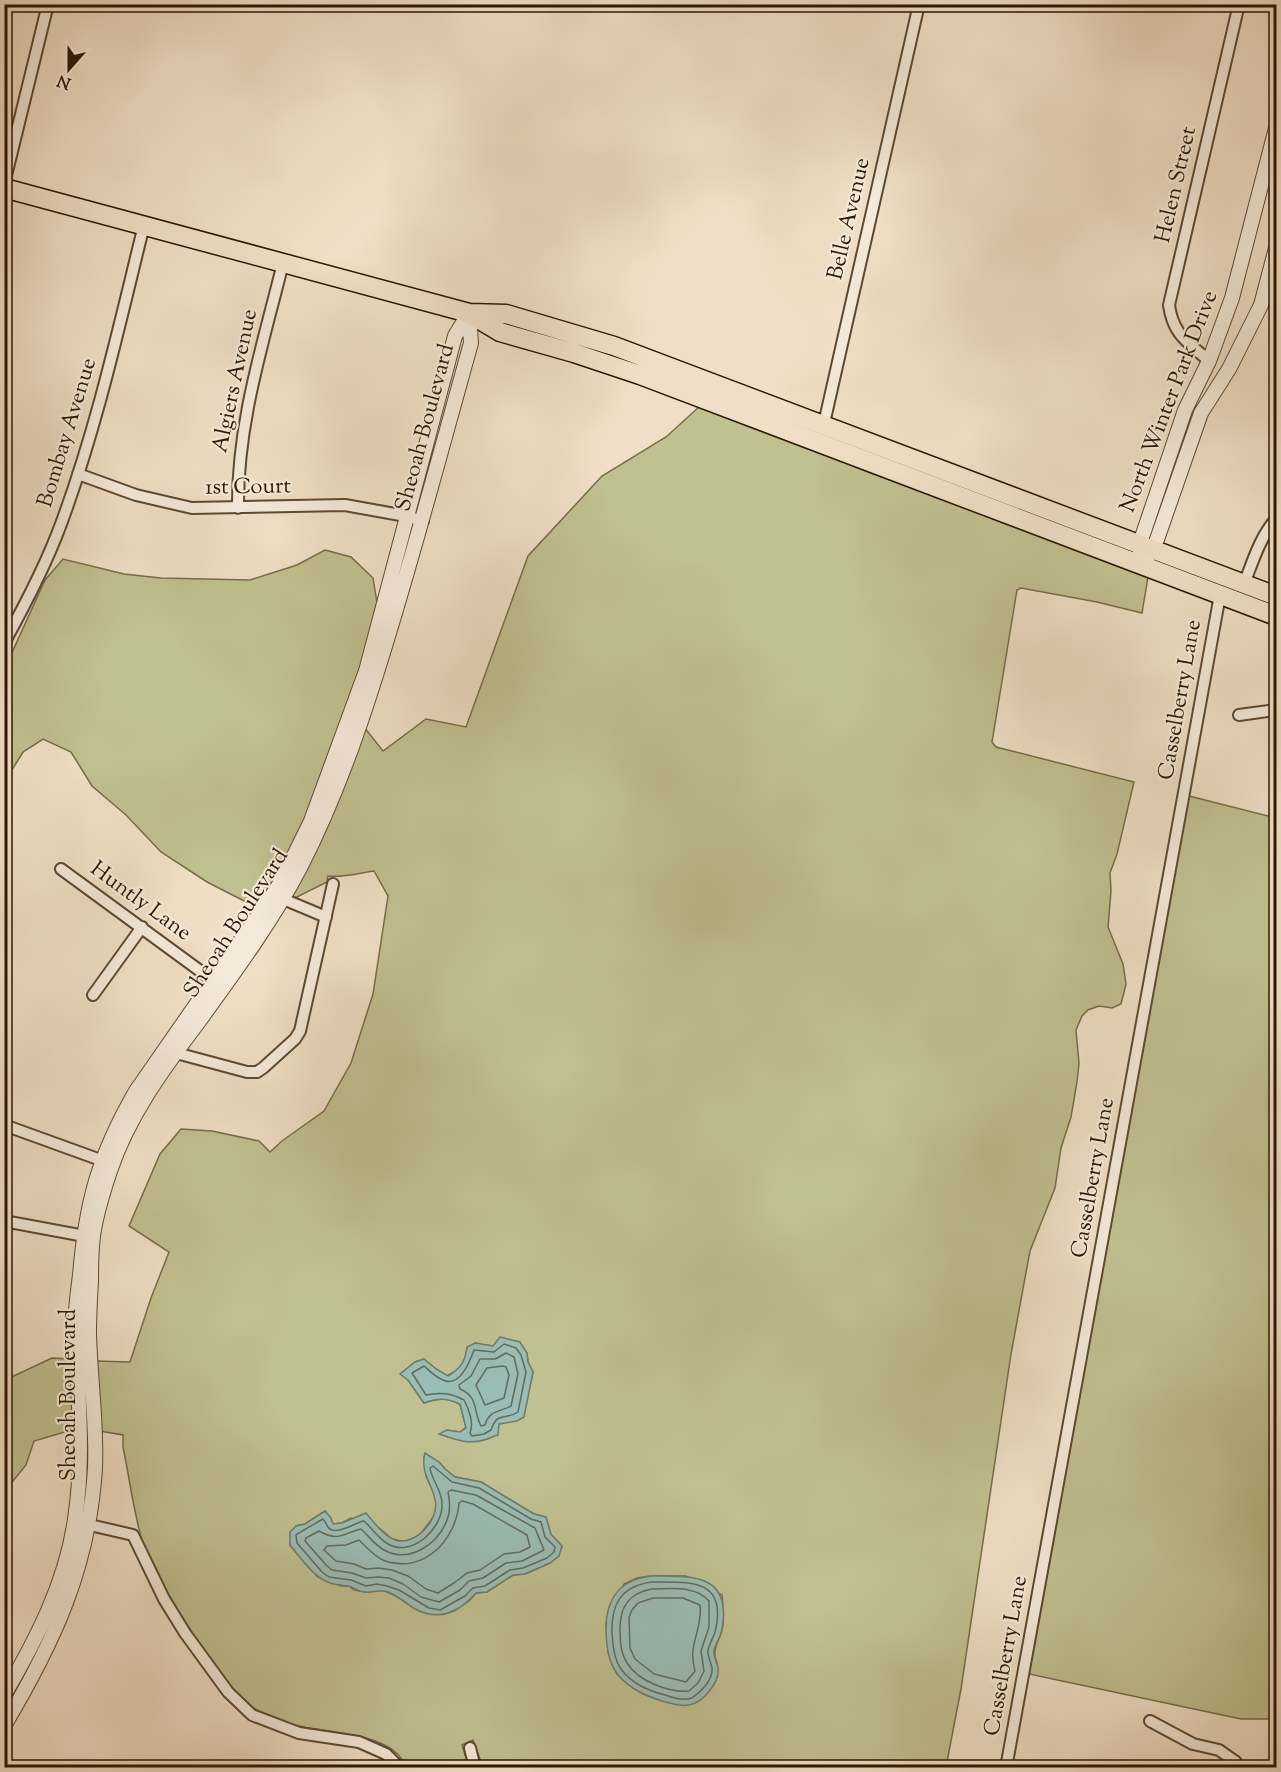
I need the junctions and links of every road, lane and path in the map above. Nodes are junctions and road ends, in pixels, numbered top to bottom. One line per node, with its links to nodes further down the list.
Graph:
1 (48, 4): 5 (street)
2 (919, 4): 11 (street, Belle Avenue)
3 (1239, 4): 10 (street, Helen Street)
4 (1276, 128): 10 (street, North Winter Park Drive)
5 (4, 186): 6 (main road)
6 (144, 225): 8 (main road); 15 (street, Bombay Avenue)
7 (1276, 248): 20 (street, North Winter Park Drive)
8 (283, 263): 9 (main road); 16 (street, Algiers Avenue)
9 (469, 313): 11 (main road); 12 (main road); 17 (street, Sheoah Boulevard); 19 (street, Sheoah Boulevard)
10 (1209, 361): 20 (street, North Winter Park Drive)
11 (824, 424): 12 (street, Belle Avenue); 13 (main road)
12 (819, 443): 14 (main road)
13 (919, 460): 14 (main road); 20 (main road)
14 (874, 464): 21 (main road)
15 (78, 474): 16 (street, 1st Court); 26 (street, Bombay Avenue)
16 (238, 508): 17 (street, 1st Court)
17 (406, 516): 19 (street, 1st Court); 31 (street, Sheoah Boulevard)
18 (1276, 519): 22 (street)
19 (423, 521): 31 (street, Sheoah Boulevard)
20 (1147, 546): 21 (street, North Winter Park Drive); 22 (main road)
21 (1141, 565): 23 (main road)
22 (1244, 584): 24 (main road)
23 (1220, 595): 25 (main road); 48 (street, Casselberry Lane)
24 (1276, 596)
25 (1276, 616)
26 (4, 643)
27 (1276, 710): 28 (street)
28 (1239, 715)
29 (62, 869): 33 (street, Huntly Lane)
30 (333, 884): 32 (street)
31 (278, 897): 32 (street); 34 (street, Sheoah Boulevard)
32 (326, 917): 36 (street)
33 (142, 927): 34 (street, Huntly Lane); 35 (street)
34 (218, 984): 36 (street, Sheoah Boulevard); 38 (street, Sheoah Boulevard)
35 (93, 995)
36 (176, 1053): 38 (street, Sheoah Boulevard)
37 (4, 1125): 38 (street)
38 (107, 1163): 40 (street, Sheoah Boulevard)
39 (4, 1221): 40 (street)
40 (88, 1237): 41 (street, Sheoah Boulevard)
41 (81, 1523): 42 (street, Sheoah Boulevard); 44 (street, Sheoah Boulevard); 46 (street)
42 (4, 1695)
43 (1150, 1720): 49 (street)
44 (4, 1726)
45 (470, 1748): 47 (street)
46 (400, 1767)
47 (475, 1767)
48 (1006, 1767)
49 (1237, 1767)

